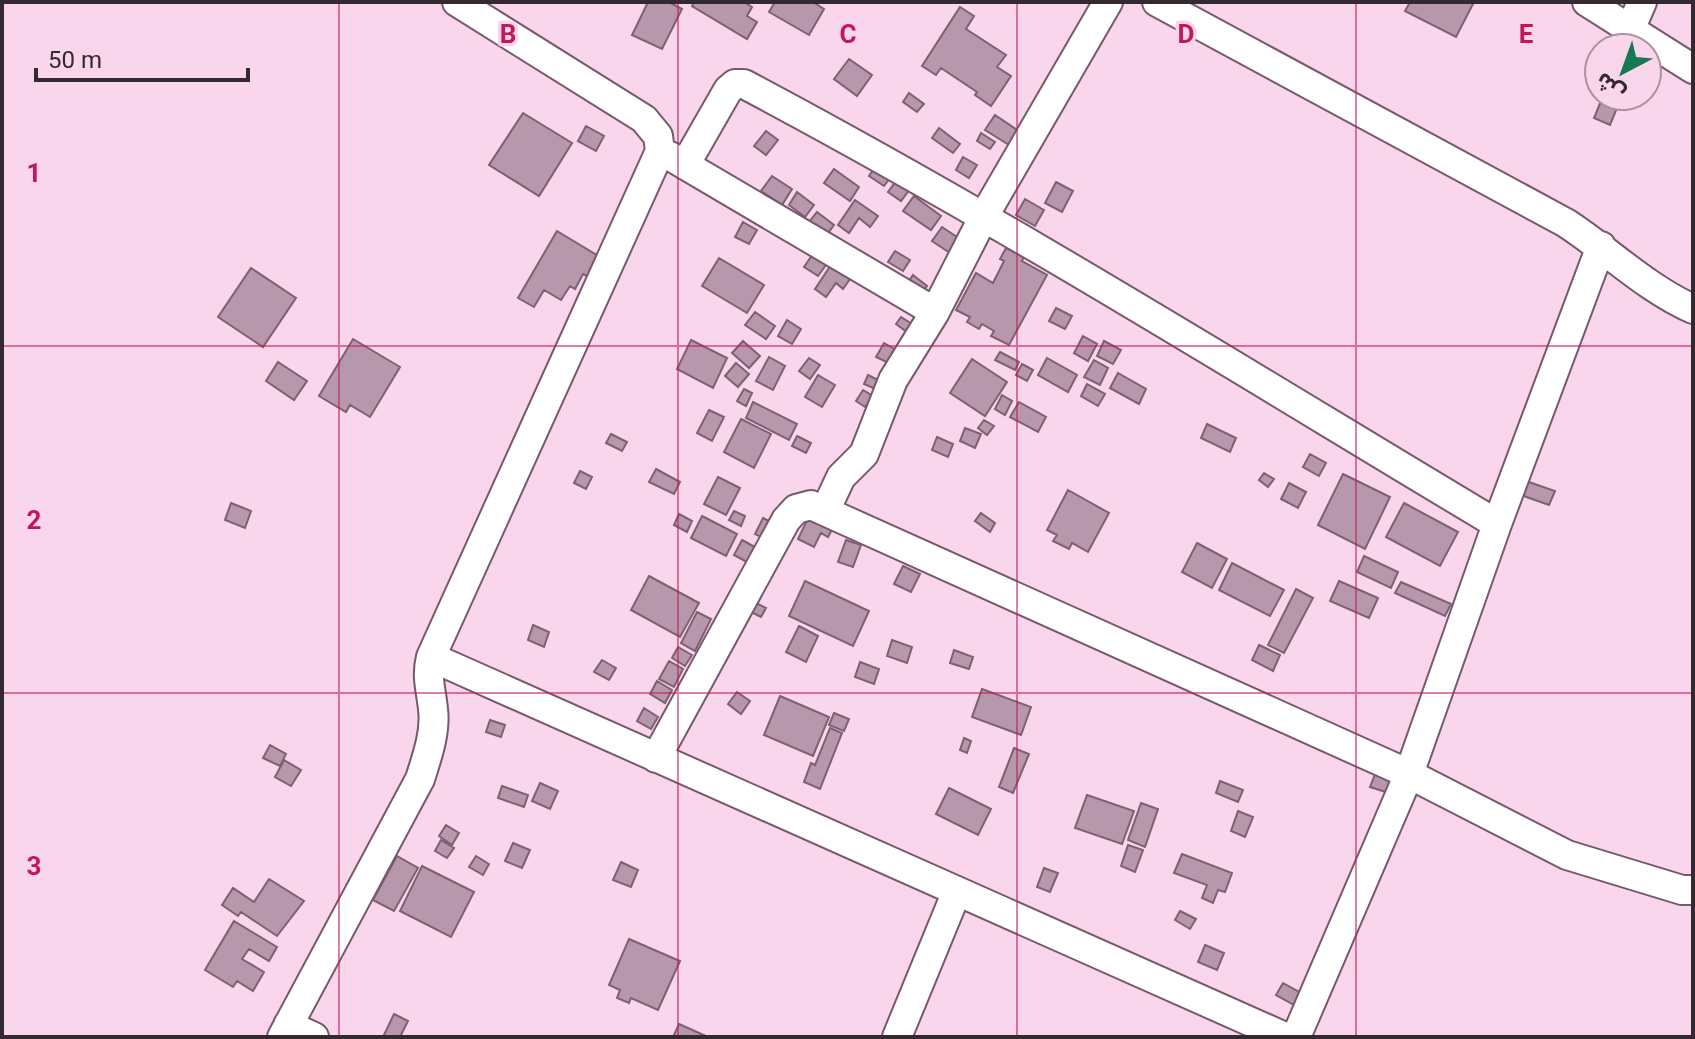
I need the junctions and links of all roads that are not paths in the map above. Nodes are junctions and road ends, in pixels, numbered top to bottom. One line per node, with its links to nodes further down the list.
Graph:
1 (457, 2): 8 (street)
2 (1108, 2): 10 (street)
3 (1157, 2): 11 (street)
4 (1587, 2): 6 (street)
5 (1642, 2): 6 (street)
6 (1630, 30): 7 (street)
7 (1693, 69)
8 (660, 151): 9 (street); 16 (street)
9 (685, 165): 10 (street); 13 (street)
10 (984, 216): 13 (street); 15 (street)
11 (1601, 246): 12 (street); 15 (street)
12 (1693, 309)
13 (935, 312): 14 (street)
14 (825, 511): 17 (street); 18 (street)
15 (1497, 524): 18 (street)
16 (431, 657): 17 (street); 21 (street)
17 (656, 758): 20 (street)
18 (1409, 774): 19 (street); 24 (street)
19 (1693, 890)
20 (957, 891): 22 (street); 23 (street)
21 (295, 1033)
22 (897, 1037)
23 (1285, 1037)
24 (1296, 1037)

